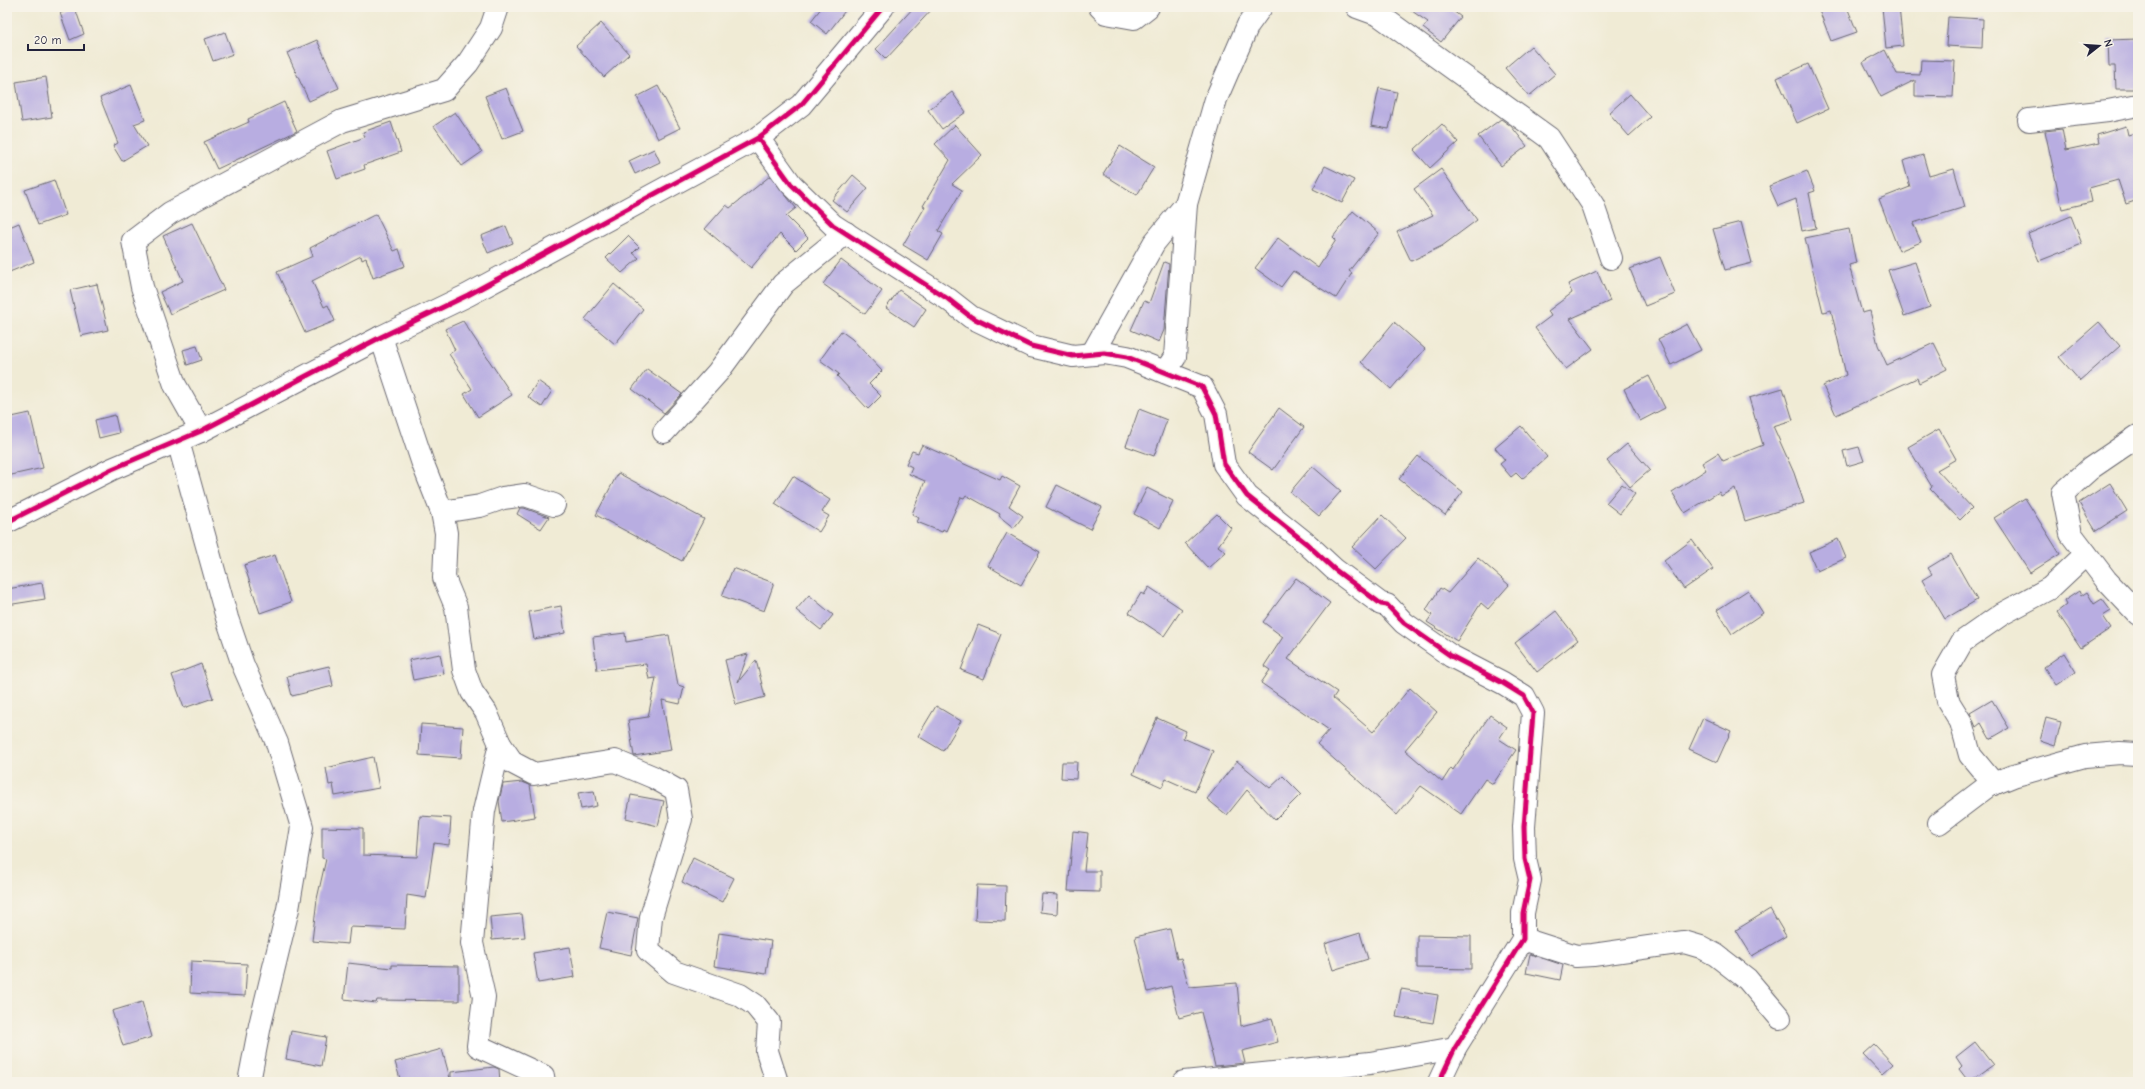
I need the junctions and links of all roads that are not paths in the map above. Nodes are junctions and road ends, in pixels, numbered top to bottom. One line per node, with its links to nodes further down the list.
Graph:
1 (498, 7): 16 (street)
2 (883, 7): 9 (street)
3 (1100, 7): 4 (street)
4 (1148, 7)
5 (1261, 7): 10 (street)
6 (1357, 7): 12 (street)
7 (2138, 106): 8 (street)
8 (2029, 120)
9 (758, 138): 11 (street); 13 (street)
10 (1186, 204): 14 (street); 15 (street)
11 (846, 233): 14 (street); 17 (street)
12 (1611, 258)
13 (381, 337): 16 (street); 21 (street)
14 (1092, 354): 15 (street)
15 (1165, 372): 29 (street)
16 (201, 431): 19 (street)
17 (664, 432)
18 (2138, 436): 23 (street)
19 (178, 441): 22 (street); 33 (street)
20 (554, 505): 21 (street)
21 (442, 512): 25 (street)
22 (7, 522)
23 (2086, 554): 24 (street); 27 (street)
24 (2138, 614)
25 (500, 744): 32 (street); 34 (street)
26 (2138, 754): 27 (street)
27 (1994, 784): 28 (street)
28 (1940, 823)
29 (1523, 939): 30 (street); 31 (street)
30 (1780, 1018)
31 (1455, 1048): 35 (street); 36 (street)
32 (776, 1079)
33 (249, 1082)
34 (544, 1082)
35 (1184, 1082)
36 (1439, 1082)

